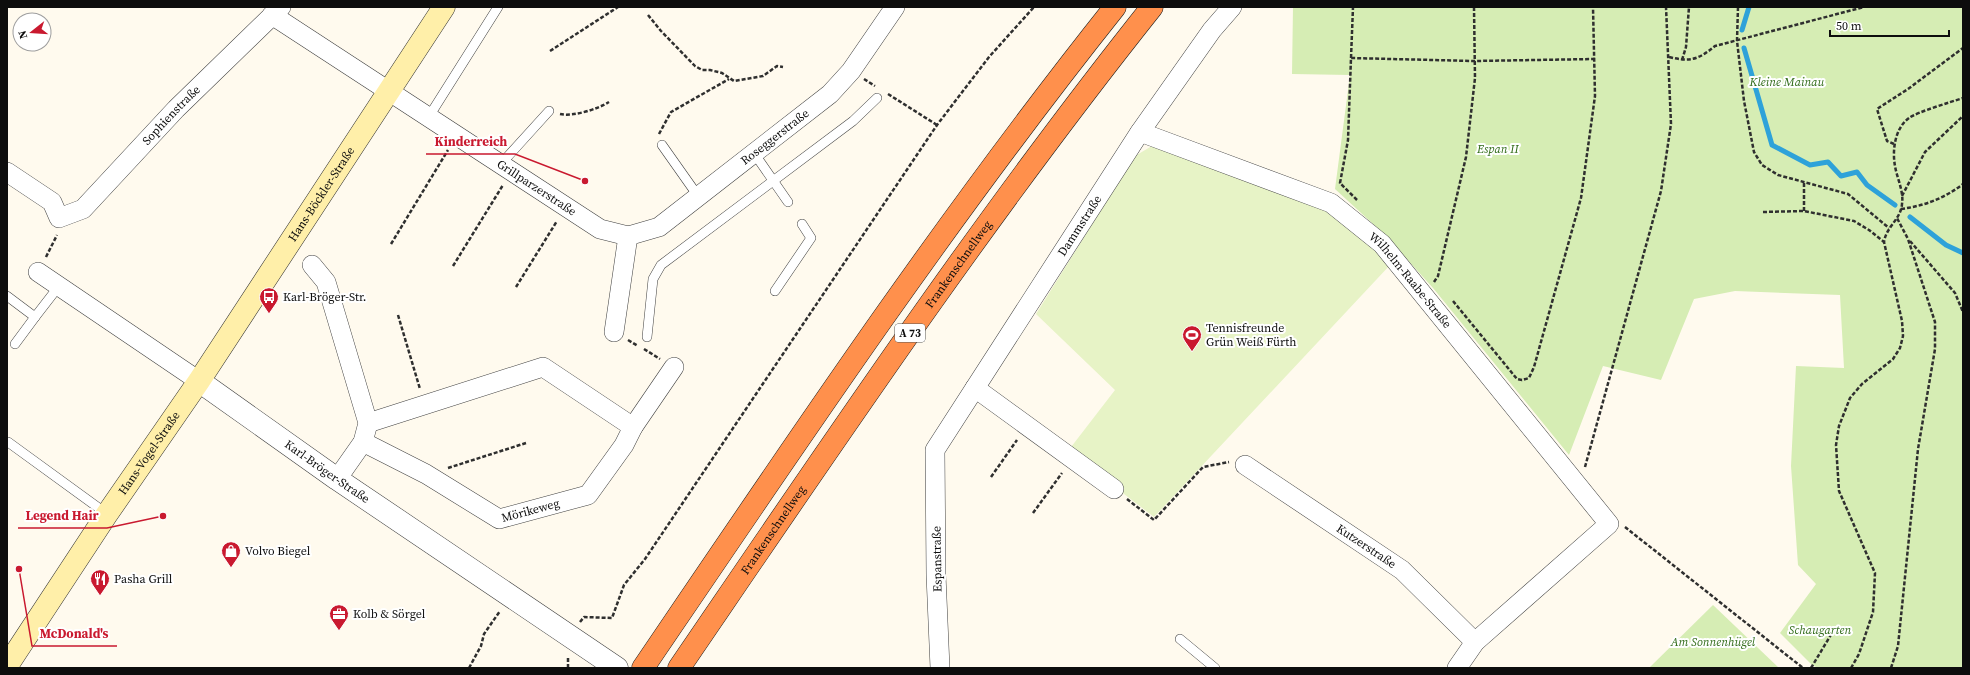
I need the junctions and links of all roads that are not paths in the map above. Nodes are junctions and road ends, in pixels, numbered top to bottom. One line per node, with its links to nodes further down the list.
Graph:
1 (444, 7): 8 (main road, Hans-Böckler-Straße)
2 (498, 7): 11 (lane)
3 (1115, 7): 47 (highway, A 73)
4 (1152, 7): 48 (highway, Frankenschnellweg / A 73)
5 (1232, 7): 12 (street, Dammstraße)
6 (893, 8): 14 (street, Roseggerstraße)
7 (276, 11): 8 (street, Grillparzerstraße); 16 (street, Sophienstraße)
8 (389, 92): 11 (street, Grillparzerstraße); 32 (main road, Hans-Böckler-Straße)
9 (880, 95): 17 (lane)
10 (549, 111): 15 (lane)
11 (428, 118): 15 (street, Grillparzerstraße)
12 (1140, 132): 33 (street, Dammstraße); 44 (street, Wilhelm-Raabe-Straße)
13 (662, 145): 18 (lane)
14 (754, 153): 17 (lane); 18 (street, Roseggerstraße)
15 (505, 168): 21 (street, Grillparzerstraße)
16 (7, 172)
17 (773, 181): 19 (lane); 29 (lane)
18 (698, 196): 21 (street, Roseggerstraße)
19 (788, 202)
20 (802, 224): 25 (lane)
21 (628, 236): 28 (street)
22 (312, 265): 34 (street)
23 (38, 272): 24 (street, Karl-Bröger-Straße)
24 (59, 286): 27 (lane); 32 (street, Karl-Bröger-Straße)
25 (775, 290)
26 (7, 296): 27 (lane)
27 (35, 317): 30 (lane)
28 (614, 332)
29 (647, 337)
30 (15, 344)
31 (674, 367): 35 (street, Mörikeweg)
32 (199, 381): 40 (street, Karl-Bröger-Straße); 42 (main road, Hans-Vogel-Straße)
33 (975, 388): 38 (street, Dammstraße); 41 (street)
34 (368, 423): 35 (street); 37 (street)
35 (633, 427): 37 (street, Mörikeweg)
36 (8, 442): 42 (lane)
37 (363, 442): 40 (street)
38 (936, 450): 49 (street, Espanstraße)
39 (1245, 465): 44 (street, Kutzerstraße)
40 (337, 479): 46 (street, Karl-Bröger-Straße)
41 (1114, 489)
42 (107, 514): 45 (main road, Hans-Vogel-Straße)
43 (1180, 639): 50 (lane)
44 (1475, 642): 51 (street)
45 (9, 666)
46 (617, 668)
47 (642, 668)
48 (680, 668)
49 (940, 668)
50 (1215, 668)
51 (1457, 668)

